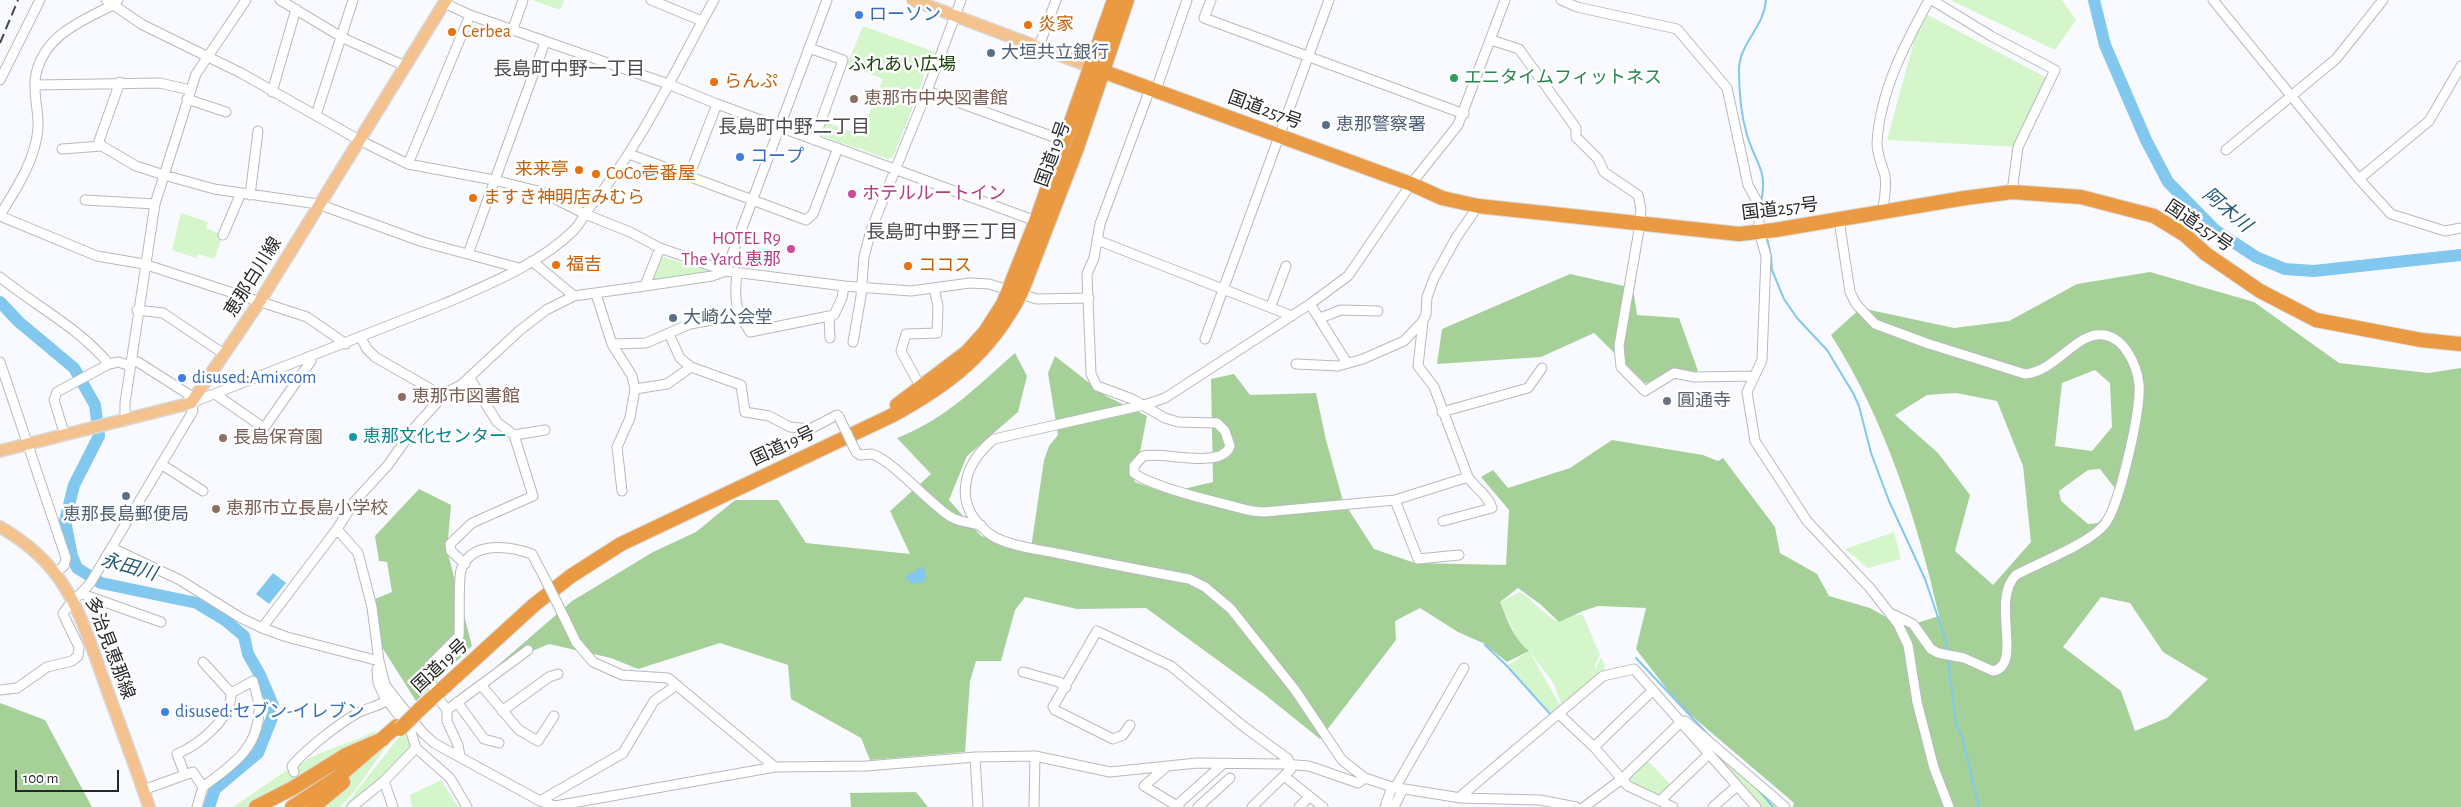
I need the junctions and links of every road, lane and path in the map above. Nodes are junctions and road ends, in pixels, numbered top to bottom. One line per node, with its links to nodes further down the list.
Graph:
1 (40, 0): 39 (street)
2 (246, 0): 34 (street)
3 (280, 0): 24 (street)
4 (353, 0): 29 (street)
5 (523, 0): 28 (street)
6 (650, 0): 27 (street)
7 (714, 0): 27 (street)
8 (827, 0): 33 (street)
9 (913, 0): 26 (main road)
10 (960, 0): 26 (street)
11 (1056, 0): 32 (street)
12 (1114, 0): 38 (highway, 国道19号)
13 (1127, 0): 38 (highway, 国道19号)
14 (1187, 0): 44 (street)
15 (1211, 0): 35 (street)
16 (1329, 0): 35 (street)
17 (1505, 0): 30 (street)
18 (1561, 0): 85 (street)
19 (1930, 0): 71 (street); 79 (street)
20 (2213, 0): 47 (street)
21 (2383, 0): 47 (street)
22 (113, 2): 34 (street); 42 (street)
23 (445, 2): 25 (street); 36 (main road, 恵那白川線)
24 (296, 9): 29 (street); 45 (street)
25 (470, 16): 28 (street); 64 (street)
26 (955, 16): 32 (main road); 46 (street)
27 (702, 21): 41 (street)
28 (513, 29): 31 (street)
29 (342, 38): 36 (street); 52 (street)
30 (1491, 40): 51 (street); 83 (street)
31 (545, 42): 41 (street); 68 (street)
32 (1040, 46): 38 (main road)
33 (809, 48): 53 (street); 57 (street)
34 (209, 57): 43 (street); 45 (street)
35 (1308, 58): 51 (street); 55 (street)
36 (405, 66): 56 (main road, 恵那白川線)
37 (2461, 66): 69 (street)
38 (1096, 69): 44 (highway, 国道257号); 58 (highway, 国道19号); 102 (highway, 国道19号)
39 (0, 80)
40 (120, 82): 42 (street); 43 (street); 59 (street)
41 (668, 84): 49 (street); 63 (street)
42 (35, 85): 80 (street)
43 (190, 90): 48 (street)
44 (1153, 90): 55 (highway, 国道257号); 87 (street)
45 (272, 92): 52 (street)
46 (927, 92): 58 (street); 65 (street)
47 (2291, 97): 62 (street); 69 (street)
48 (187, 99): 50 (street); 66 (street)
49 (717, 104): 53 (street); 67 (street)
50 (226, 112)
51 (1464, 114): 70 (street)
52 (316, 115): 56 (street)
53 (779, 127): 57 (street); 74 (street)
54 (258, 131): 72 (street)
55 (1280, 135): 70 (highway, 国道257号); 101 (street)
56 (359, 140): 64 (street); 76 (main road, 恵那白川線)
57 (814, 140): 60 (street)
58 (1065, 141): 82 (highway, 国道19号)
59 (102, 146): 61 (street); 66 (street)
60 (838, 148): 65 (street); 74 (street)
61 (62, 149)
62 (2226, 150)
63 (629, 154): 67 (street); 78 (street)
64 (408, 164): 68 (street)
65 (895, 168): 82 (street); 99 (street)
66 (164, 176): 72 (street); 75 (street)
67 (689, 176): 74 (street)
68 (494, 180): 78 (street); 89 (street)
69 (2359, 180): 84 (street)
70 (1411, 184): 77 (highway, 国道257号); 107 (street)
71 (2012, 192): 79 (highway, 国道257号); 123 (highway, 国道257号)
72 (245, 194): 76 (street); 86 (street)
73 (85, 200): 75 (street)
74 (752, 200): 94 (street)
75 (155, 204): 91 (street)
76 (318, 204): 89 (street); 106 (main road, 恵那白川線)
77 (1478, 206): 83 (highway, 国道257号); 115 (street)
78 (585, 214): 88 (street); 90 (street)
79 (1882, 214): 81 (highway, 国道257号)
80 (0, 215): 91 (street)
81 (1839, 220): 85 (highway, 国道257号); 162 (street)
82 (1036, 221): 102 (highway, 国道19号)
83 (1640, 224): 85 (highway, 国道257号); 133 (street)
84 (2461, 228)
85 (1759, 232): 133 (street)
86 (223, 235)
87 (1097, 240): 101 (street); 105 (street)
88 (660, 248): 94 (street); 97 (street)
89 (468, 254): 93 (street)
90 (532, 261): 93 (street); 104 (street)
91 (144, 264): 106 (street); 109 (street)
92 (1286, 266): 108 (street)
93 (519, 268): 117 (street)
94 (726, 271): 95 (street); 97 (street)
95 (737, 272): 98 (street); 111 (street)
96 (0, 277): 129 (street)
97 (645, 286): 103 (street)
98 (844, 286): 99 (street); 112 (street)
99 (861, 286): 100 (street); 120 (street)
100 (934, 288): 102 (street); 136 (street)
101 (1224, 288): 108 (street); 119 (street)
102 (1015, 291): 105 (street); 136 (highway, 国道19号); 177 (highway, 国道19号)
103 (596, 294): 104 (street); 122 (street)
104 (574, 296): 134 (street)
105 (1089, 298): 140 (street)
106 (260, 301): 121 (street); 124 (main road, 恵那白川線)
107 (1310, 304): 113 (street); 114 (street)
108 (1271, 306): 113 (street)
109 (138, 310): 124 (street); 127 (street)
110 (1378, 311): 114 (street)
111 (738, 312): 112 (street); 116 (street)
112 (829, 316): 118 (street)
113 (1292, 316): 140 (street)
114 (1320, 318): 128 (street)
115 (1423, 321): 128 (street); 141 (street)
116 (669, 334): 122 (street); 131 (street)
117 (361, 338): 121 (street); 137 (street)
118 (830, 338)
119 (1205, 339)
120 (853, 342)
121 (346, 344): 125 (street)
122 (612, 344): 135 (street)
123 (2461, 344)
124 (224, 354): 139 (main road, 恵那白川線)
125 (308, 357): 138 (street); 138 (street)
126 (0, 362): 146 (street)
127 (131, 363): 129 (street); 139 (street); 142 (street)
128 (1348, 363): 130 (street)
129 (109, 364): 145 (street)
130 (1296, 364)
131 (691, 367): 135 (street); 154 (street, bridge)
132 (1542, 368): 141 (street)
133 (1754, 376): 162 (street)
134 (469, 377): 137 (street); 144 (street)
135 (635, 388): 151 (street)
136 (921, 388): 177 (highway, 国道19号)
137 (437, 392): 155 (street)
138 (215, 394): 139 (street)
139 (191, 403): 142 (main road); 148 (street)
140 (1144, 405): 152 (street); 154 (street)
141 (1442, 412): 149 (street)
142 (125, 421): 145 (main road)
143 (545, 430): 144 (street)
144 (514, 435): 159 (street)
145 (65, 436): 146 (main road)
146 (28, 445): 147 (main road); 160 (street)
147 (0, 452)
148 (161, 464): 150 (street); 157 (street)
149 (1468, 477): 152 (street); 153 (street)
150 (203, 491)
151 (622, 491)
152 (1395, 500): 158 (street)
153 (1443, 521)
154 (981, 525): 196 (street)
155 (337, 529): 164 (street); 166 (street)
156 (2, 530): 160 (main road, 多治見恵那線)
157 (112, 548): 161 (street); 164 (street)
158 (1459, 555)
159 (465, 564): 172 (street, bridge); 177 (street)
160 (55, 573): 161 (main road, 多治見恵那線)
161 (78, 597): 163 (street); 174 (street); 212 (main road, 多治見恵那線)
162 (1890, 613): 242 (street)
163 (161, 622)
164 (262, 628): 166 (street)
165 (528, 650): 171 (street)
166 (379, 661): 178 (street); 193 (street)
167 (203, 662): 176 (street)
168 (1464, 668): 211 (street)
169 (1023, 672): 173 (street)
170 (558, 674): 181 (street)
171 (481, 685): 179 (street); 181 (street)
172 (677, 685): 199 (street); 215 (street)
173 (1066, 687): 185 (street); 198 (street)
174 (0, 690)
175 (1653, 690): 182 (street); 184 (street); 189 (street)
176 (231, 693): 202 (street); 210 (street)
177 (435, 693): 180 (street); 186 (highway, 国道19号, bridge)
178 (387, 700): 190 (street); 201 (street)
179 (457, 702): 180 (street); 188 (street)
180 (447, 710): 193 (street)
181 (502, 711): 183 (street)
182 (1559, 714): 189 (street); 214 (street)
183 (554, 716)
184 (1682, 721): 192 (street); 207 (street); 241 (street)
185 (1130, 725)
186 (399, 728): 187 (highway, 国道19号); 191 (highway, 国道19号)
187 (382, 739): 222 (highway); 223 (highway, 国道19号)
188 (499, 743)
189 (1594, 747): 207 (street)
190 (416, 748): 208 (street); 228 (street)
191 (373, 752): 224 (highway, 国道19号); 225 (highway)
192 (1709, 754): 209 (street); 216 (street)
193 (460, 756): 215 (street)
194 (1035, 756): 195 (street); 200 (street); 230 (street)
195 (975, 757): 199 (street); 229 (street)
196 (1342, 760): 204 (street); 206 (street)
197 (1223, 764): 198 (street); 200 (street); 218 (street)
198 (1291, 765): 203 (street); 204 (street)
199 (775, 767): 215 (street)
200 (1166, 767): 218 (street)
201 (294, 772)
202 (185, 775): 210 (street); 212 (street)
203 (1284, 776): 213 (street); 219 (street)
204 (1336, 777): 206 (street)
205 (1230, 778): 231 (street)
206 (1365, 778): 211 (street)
207 (1622, 779): 216 (street); 237 (street)
208 (384, 781): 226 (street); 227 (street)
209 (1737, 786): 239 (street); 240 (street)
210 (203, 787): 221 (street)
211 (1397, 788): 214 (street); 234 (street); 235 (street)
212 (143, 790): 220 (main road, 多治見恵那線)
213 (1308, 797): 232 (street); 233 (street)
214 (1461, 798): 217 (street)
215 (540, 801)
216 (1660, 801): 238 (street)
217 (1485, 804): 236 (street)
218 (1178, 806)
219 (1257, 806)
220 (149, 807)
221 (197, 807)
222 (256, 807)
223 (292, 807)
224 (299, 807)
225 (313, 807)
226 (352, 807)
227 (393, 807)
228 (467, 807)
229 (978, 807)
230 (1034, 807)
231 (1198, 807)
232 (1298, 807)
233 (1323, 807)
234 (1385, 807)
235 (1394, 807)
236 (1576, 807)
237 (1584, 807)
238 (1673, 807)
239 (1713, 807)
240 (1756, 807)
241 (1785, 807)
242 (1949, 807)

